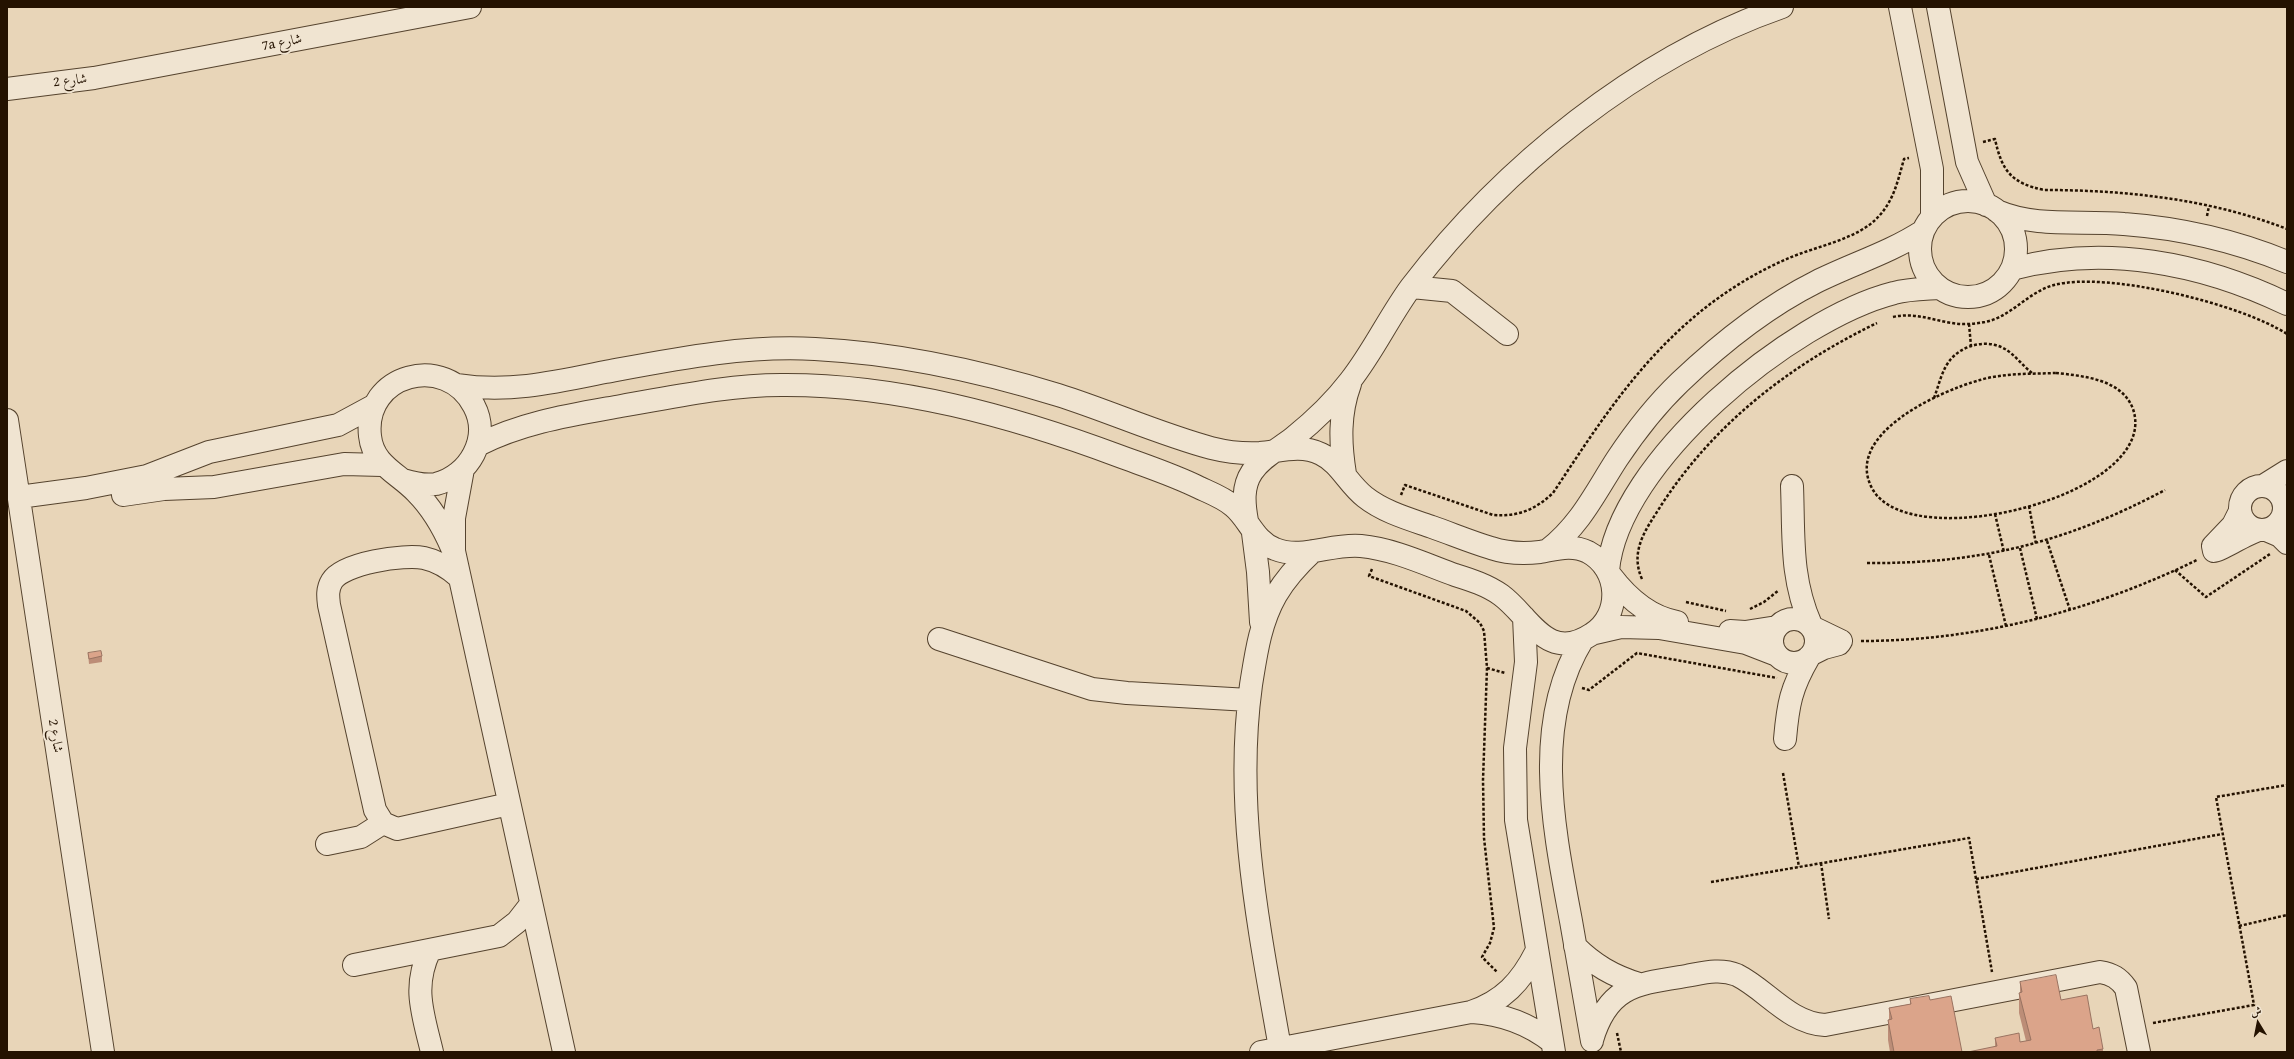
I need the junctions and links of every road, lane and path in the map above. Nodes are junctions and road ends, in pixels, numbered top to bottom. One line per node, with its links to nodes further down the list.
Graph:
1 (470, 7): 4 (street, 7a شارع)
2 (1782, 7): 16 (street)
3 (1939, 9): 9 (street)
4 (431, 11): 6 (street, 7a شارع)
5 (1899, 11): 10 (street)
6 (94, 78): 7 (street, شارع 2); 8 (street, شارع 2)
7 (7, 89)
8 (7, 102)
9 (1964, 147): 11 (street); 13 (path)
10 (1930, 154): 12 (street); 46 (path)
11 (1991, 208): 12 (street); 14 (street); 15 (street)
12 (1927, 224): 17 (street); 55 (street)
13 (2287, 229)
14 (2287, 262)
15 (2012, 269): 17 (street); 18 (street)
16 (1412, 287): 22 (street); 26 (street)
17 (1939, 288): 63 (street)
18 (2287, 304)
19 (1890, 318): 21 (path)
20 (1884, 319): 67 (path)
21 (1969, 324): 23 (path); 24 (path)
22 (1508, 334)
23 (2287, 334)
24 (1971, 346): 25 (path); 28 (path)
25 (2032, 374): 28 (path); 43 (path)
26 (1351, 380): 32 (street); 36 (street)
27 (458, 385): 29 (street); 31 (street); 32 (street)
28 (1934, 398): 47 (path)
29 (375, 405): 33 (street); 41 (street)
30 (7, 420): 42 (street, شارع 2)
31 (478, 445): 34 (street); 48 (street)
32 (1276, 451): 36 (street); 48 (street)
33 (382, 464): 37 (street); 41 (street)
34 (463, 469): 37 (street); 56 (street)
35 (2287, 471): 39 (street)
36 (1345, 474): 46 (street)
37 (403, 480): 56 (street)
38 (1792, 486): 65 (street)
39 (2264, 486): 44 (street); 45 (street)
40 (2165, 490): 50 (path)
41 (87, 494): 42 (street)
42 (20, 505): 122 (street, شارع 2)
43 (2029, 506): 47 (path); 52 (path)
44 (2286, 507): 49 (street)
45 (2240, 511): 49 (street); 59 (street)
46 (1394, 514): 55 (street)
47 (1995, 514): 58 (path)
48 (1250, 527): 57 (street); 78 (street)
49 (2262, 530): 51 (street); 59 (street)
50 (2047, 540): 52 (path); 68 (path)
51 (2287, 542): 62 (path)
52 (2036, 544): 53 (path)
53 (2020, 548): 58 (path); 72 (path)
54 (1381, 549): 57 (street); 71 (street); 85 (path)
55 (1548, 550): 63 (street)
56 (454, 551): 64 (street)
57 (1313, 551): 78 (street)
58 (2004, 552): 60 (path)
59 (2214, 552): 62 (path)
60 (1989, 555): 61 (path); 76 (path)
61 (1866, 563)
62 (2175, 570): 68 (path)
63 (1609, 574): 67 (street); 79 (street)
64 (459, 577): 94 (street); 95 (street)
65 (1794, 584): 70 (path); 73 (street); 75 (street)
66 (1682, 602): 69 (path)
67 (1639, 604): 77 (street)
68 (2070, 610): 72 (path)
69 (1730, 611)
70 (1745, 611)
71 (1524, 617): 79 (street); 86 (street)
72 (2037, 619): 76 (path)
73 (1778, 625): 75 (street); 77 (street); 83 (street)
74 (1634, 626): 77 (street); 79 (street); 82 (path)
75 (1812, 626): 81 (street); 84 (street)
76 (2006, 626): 81 (path)
77 (1702, 630): 83 (street)
78 (1261, 631): 89 (street)
79 (1589, 636): 88 (street)
80 (939, 639): 89 (street)
81 (1841, 641): 84 (street)
82 (1637, 653): 87 (path); 88 (path)
83 (1778, 656): 84 (street); 87 (street)
84 (1810, 656): 90 (street)
85 (1487, 668): 86 (path); 114 (path)
86 (1525, 677): 110 (street)
87 (1784, 679): 90 (street)
88 (1562, 685): 107 (street)
89 (1249, 700): 121 (street)
90 (1789, 702): 91 (street)
91 (1785, 739)
92 (1784, 773): 99 (path)
93 (2287, 785): 96 (path)
94 (509, 804): 95 (street); 102 (street)
95 (382, 824): 97 (street)
96 (2222, 834): 100 (path); 105 (path)
97 (327, 844)
98 (1820, 863): 99 (path); 100 (path); 104 (path)
99 (1800, 867): 101 (path)
100 (1976, 879): 115 (path)
101 (1711, 882)
102 (531, 904): 106 (street); 109 (street)
103 (2287, 915): 105 (path)
104 (1829, 920)
105 (2239, 926): 118 (path)
106 (499, 936): 108 (street); 109 (street)
107 (1575, 946): 113 (street); 119 (street)
108 (430, 950): 111 (street); 116 (street)
109 (541, 952): 124 (street)
110 (1536, 952): 114 (street); 120 (street)
111 (390, 958): 112 (street); 116 (street)
112 (354, 965)
113 (1639, 984): 115 (street); 119 (street)
114 (1512, 989): 117 (street)
115 (1996, 992): 118 (street)
116 (419, 996): 123 (street)
117 (1471, 1012): 120 (street); 121 (street)
118 (2135, 1027): 125 (street)
119 (1592, 1046)
120 (1553, 1047)
121 (1271, 1050)
122 (103, 1052)
123 (432, 1052)
124 (564, 1052)
125 (2139, 1052)

